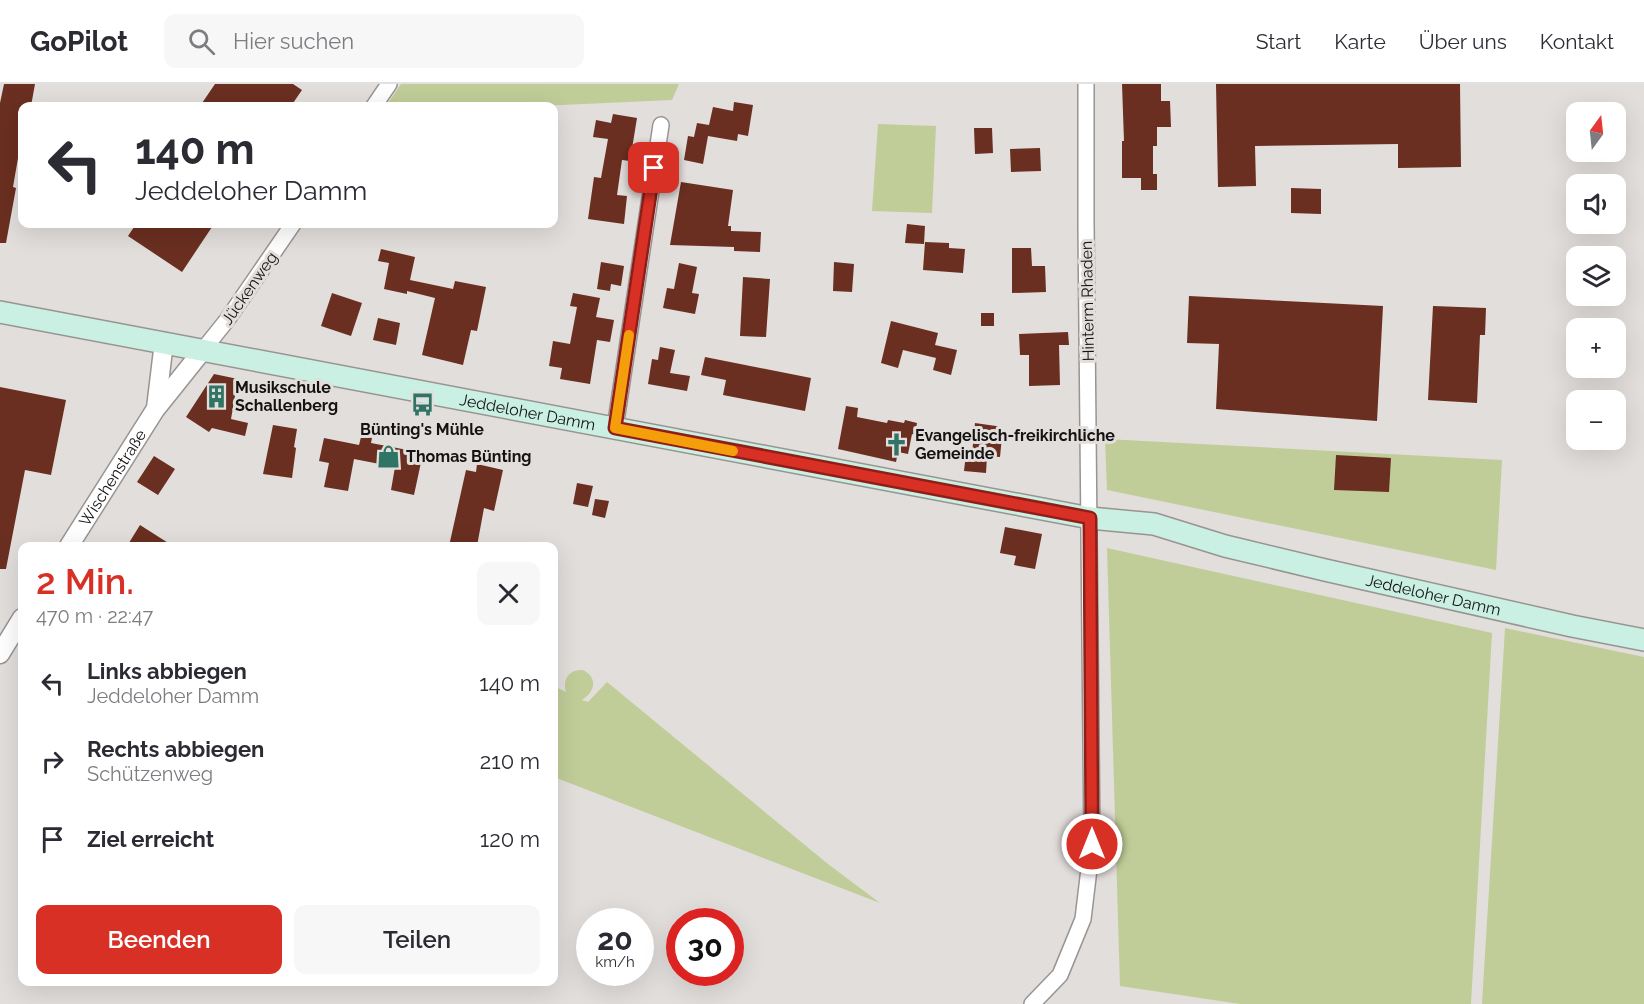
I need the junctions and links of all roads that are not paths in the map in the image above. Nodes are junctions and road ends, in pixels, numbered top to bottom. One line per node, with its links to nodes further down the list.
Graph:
1 (389, 84): 3 (street)
2 (1086, 84): 11 (street, Hinterm Rhaden)
3 (377, 102)
4 (661, 125): 10 (street)
5 (290, 228): 8 (street, Jückenweg)
6 (0, 312): 7 (main road, Jeddeloher Damm)
7 (164, 342): 8 (main road, Jeddeloher Damm); 9 (street, Wischenstraße)
8 (203, 350): 9 (street, Wischenstraße); 10 (main road, Jeddeloher Damm)
9 (155, 410): 12 (street, Wischenstraße)
10 (615, 428): 11 (main road, Jeddeloher Damm)
11 (1090, 518): 14 (main road, Jeddeloher Damm); 16 (street, Hinterm Rhaden)
12 (72, 542)
13 (18, 625): 15 (street)
14 (1644, 640)
15 (0, 654)
16 (1032, 1004)

